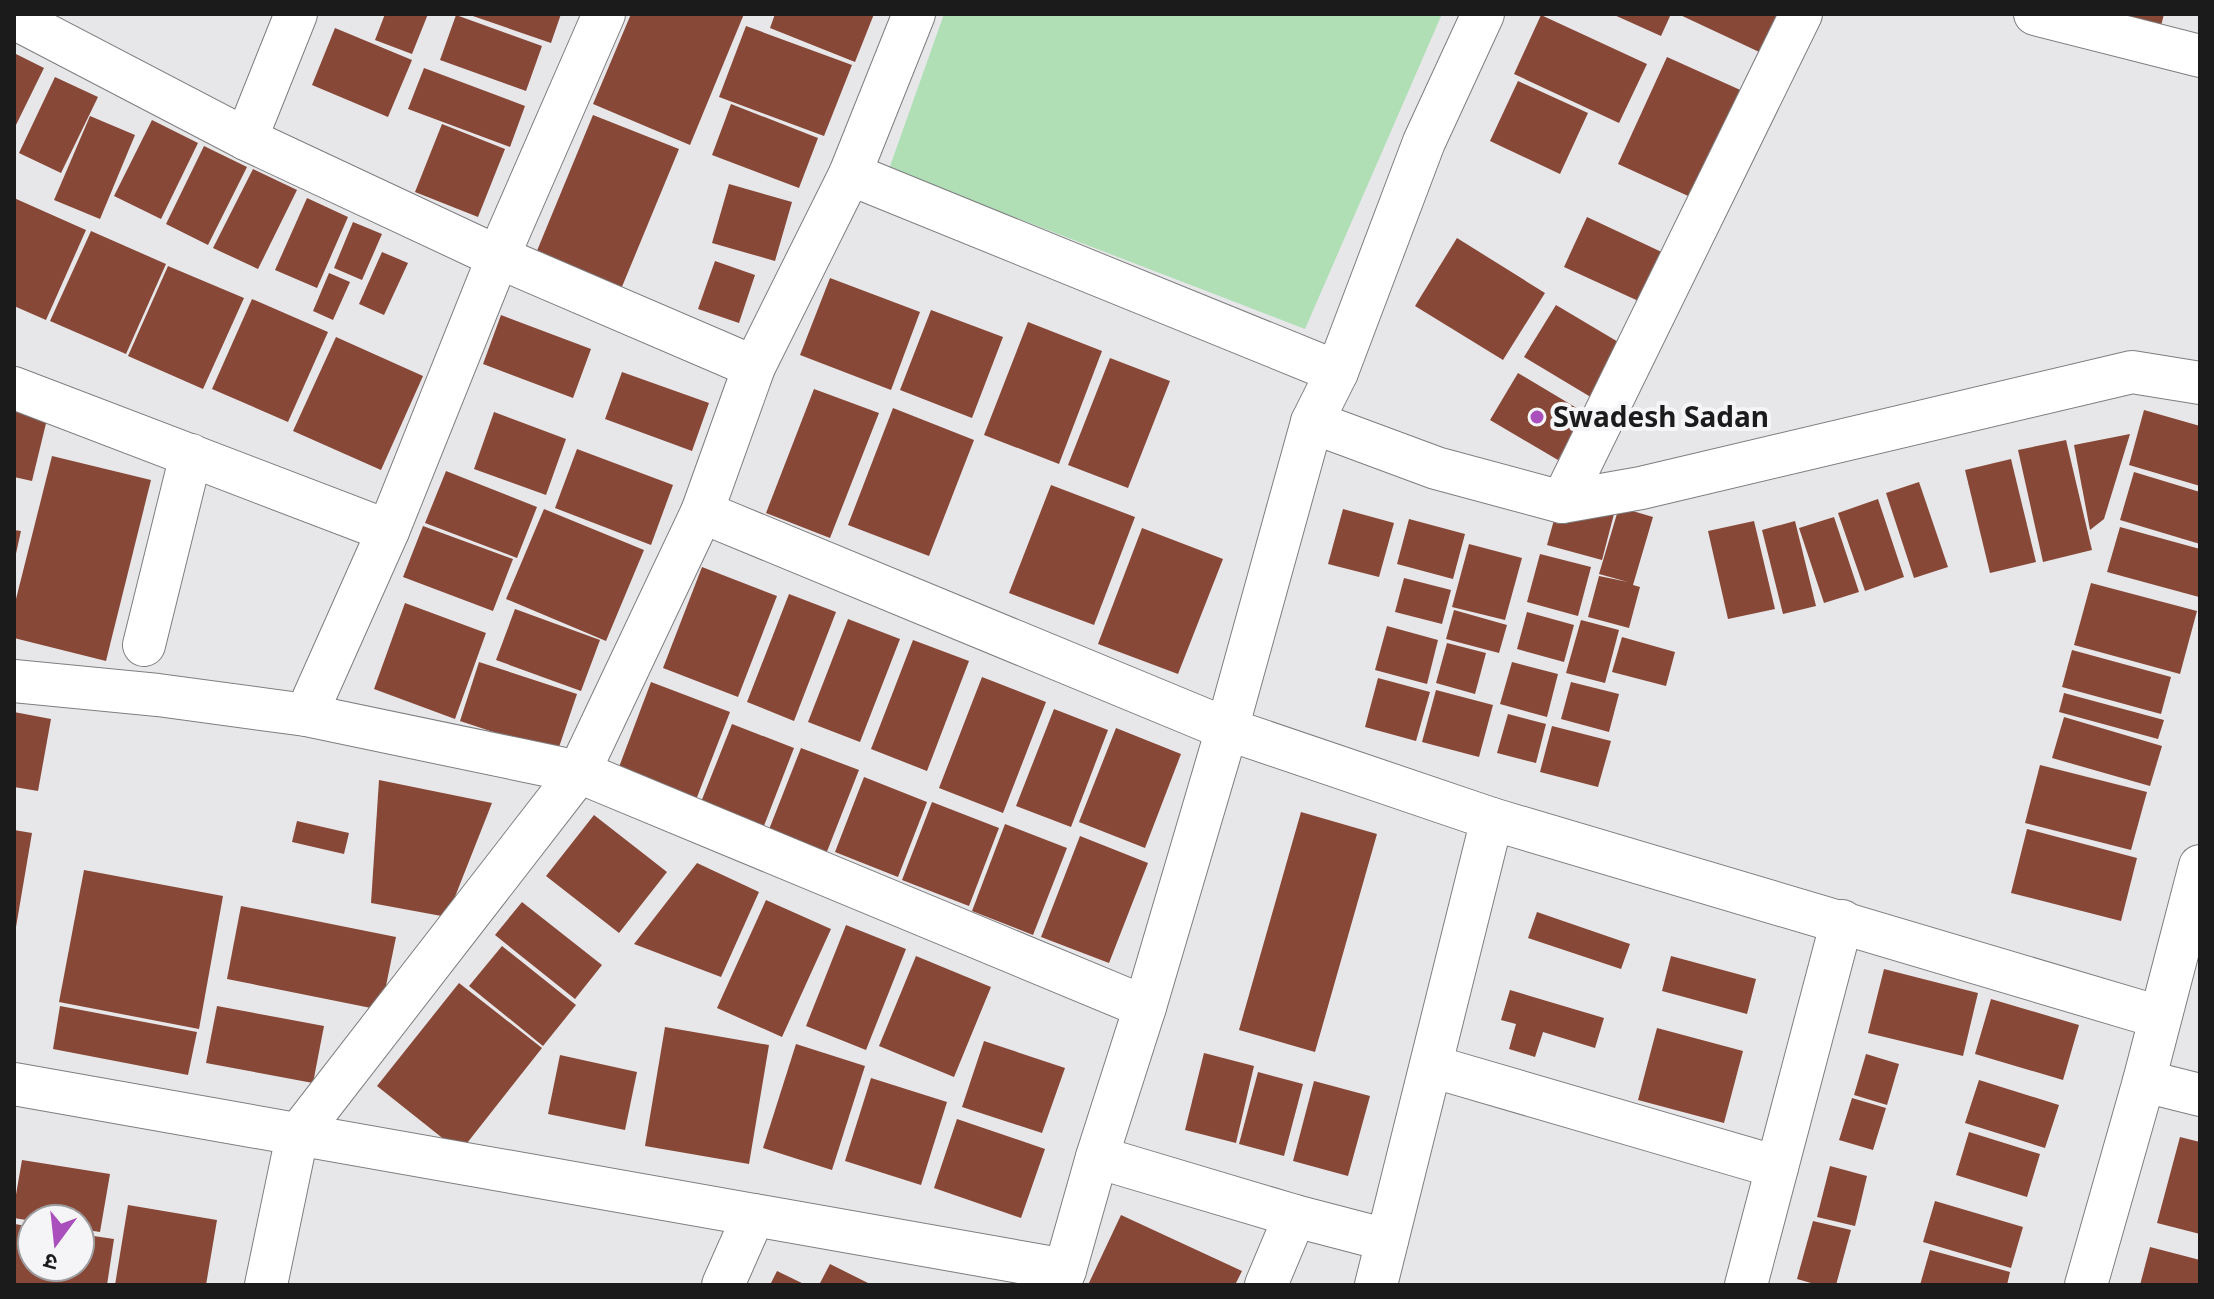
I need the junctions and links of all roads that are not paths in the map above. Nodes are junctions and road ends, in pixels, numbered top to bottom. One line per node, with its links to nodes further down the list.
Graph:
1 (296, 14): 9 (street)
2 (604, 14): 11 (street)
3 (914, 14): 10 (street)
4 (1483, 14): 13 (street)
5 (1801, 14): 18 (street)
6 (2035, 14): 8 (street)
7 (14, 18): 9 (street)
8 (2200, 56)
9 (246, 139): 11 (street)
10 (850, 174): 12 (street); 13 (street)
11 (498, 257): 12 (street); 20 (street)
12 (754, 367): 19 (street)
13 (1337, 372): 16 (street)
14 (2200, 383): 18 (street)
15 (14, 388): 17 (street)
16 (1312, 422): 18 (street); 24 (street)
17 (191, 455): 20 (street); 21 (street)
18 (1562, 502)
19 (702, 512): 24 (street); 25 (street)
20 (388, 531): 23 (street)
21 (144, 645)
22 (14, 681): 23 (street)
23 (306, 715): 25 (street)
24 (1227, 729): 26 (street); 29 (street)
25 (579, 772): 29 (street); 35 (street)
26 (1492, 819): 28 (street); 31 (street)
27 (2200, 866): 30 (street)
28 (1842, 921): 30 (street); 37 (street)
29 (1145, 1007): 36 (street)
30 (2159, 1017): 32 (street)
31 (1431, 1066): 37 (street); 40 (street)
32 (2144, 1081): 34 (street); 47 (street)
33 (15, 1094): 35 (street)
34 (2200, 1095)
35 (297, 1136): 38 (street); 42 (street)
36 (1097, 1157): 39 (street); 41 (street)
37 (1777, 1167): 46 (street)
38 (754, 1215): 41 (street); 43 (street)
39 (1295, 1216): 40 (street); 44 (street)
40 (1387, 1240): 45 (street)
41 (1062, 1278)
42 (266, 1285)
43 (723, 1285)
44 (1266, 1285)
45 (1376, 1285)
46 (1746, 1285)
47 (2086, 1285)

